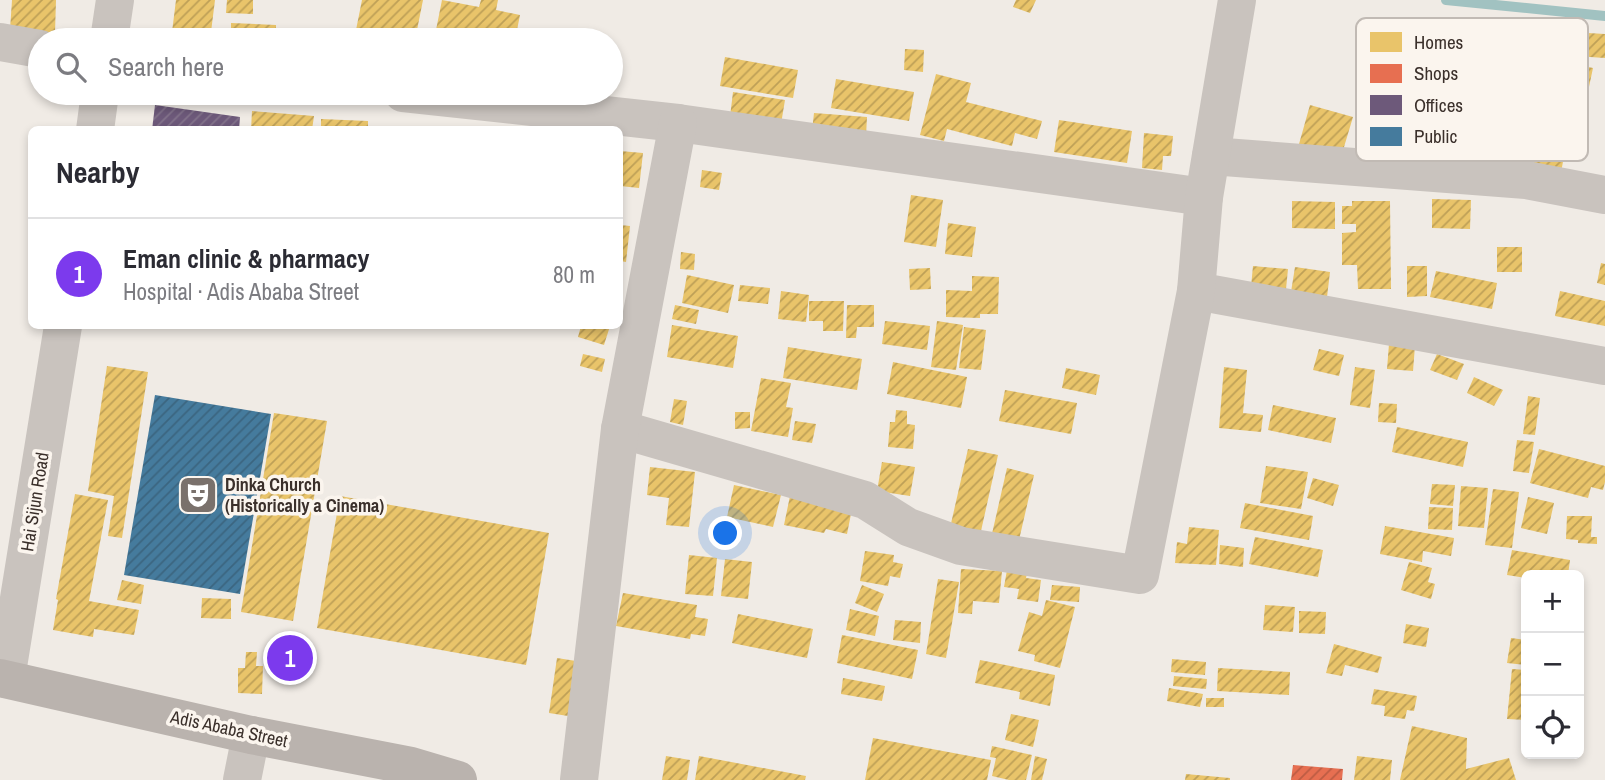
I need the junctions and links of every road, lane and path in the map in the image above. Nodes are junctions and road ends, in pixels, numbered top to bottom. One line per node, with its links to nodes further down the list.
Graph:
1 (116, 0): 3 (street)
2 (1237, 0): 10 (street)
3 (111, 28)
4 (0, 42): 5 (street)
5 (28, 47)
6 (98, 105): 9 (street)
7 (513, 105): 8 (street)
8 (678, 123): 12 (street); 16 (street)
9 (95, 126)
10 (1211, 156): 11 (street); 12 (street)
11 (1605, 195)
12 (1204, 197): 13 (street)
13 (1196, 291): 15 (street); 16 (street)
14 (62, 329): 17 (street, Hai Sijun Road)
15 (1605, 366)
16 (620, 429): 21 (street)
17 (3, 679): 18 (street, Adis Ababa Street)
18 (251, 735): 19 (street); 20 (street, Adis Ababa Street)
19 (242, 780)
20 (458, 780)
21 (579, 780)

